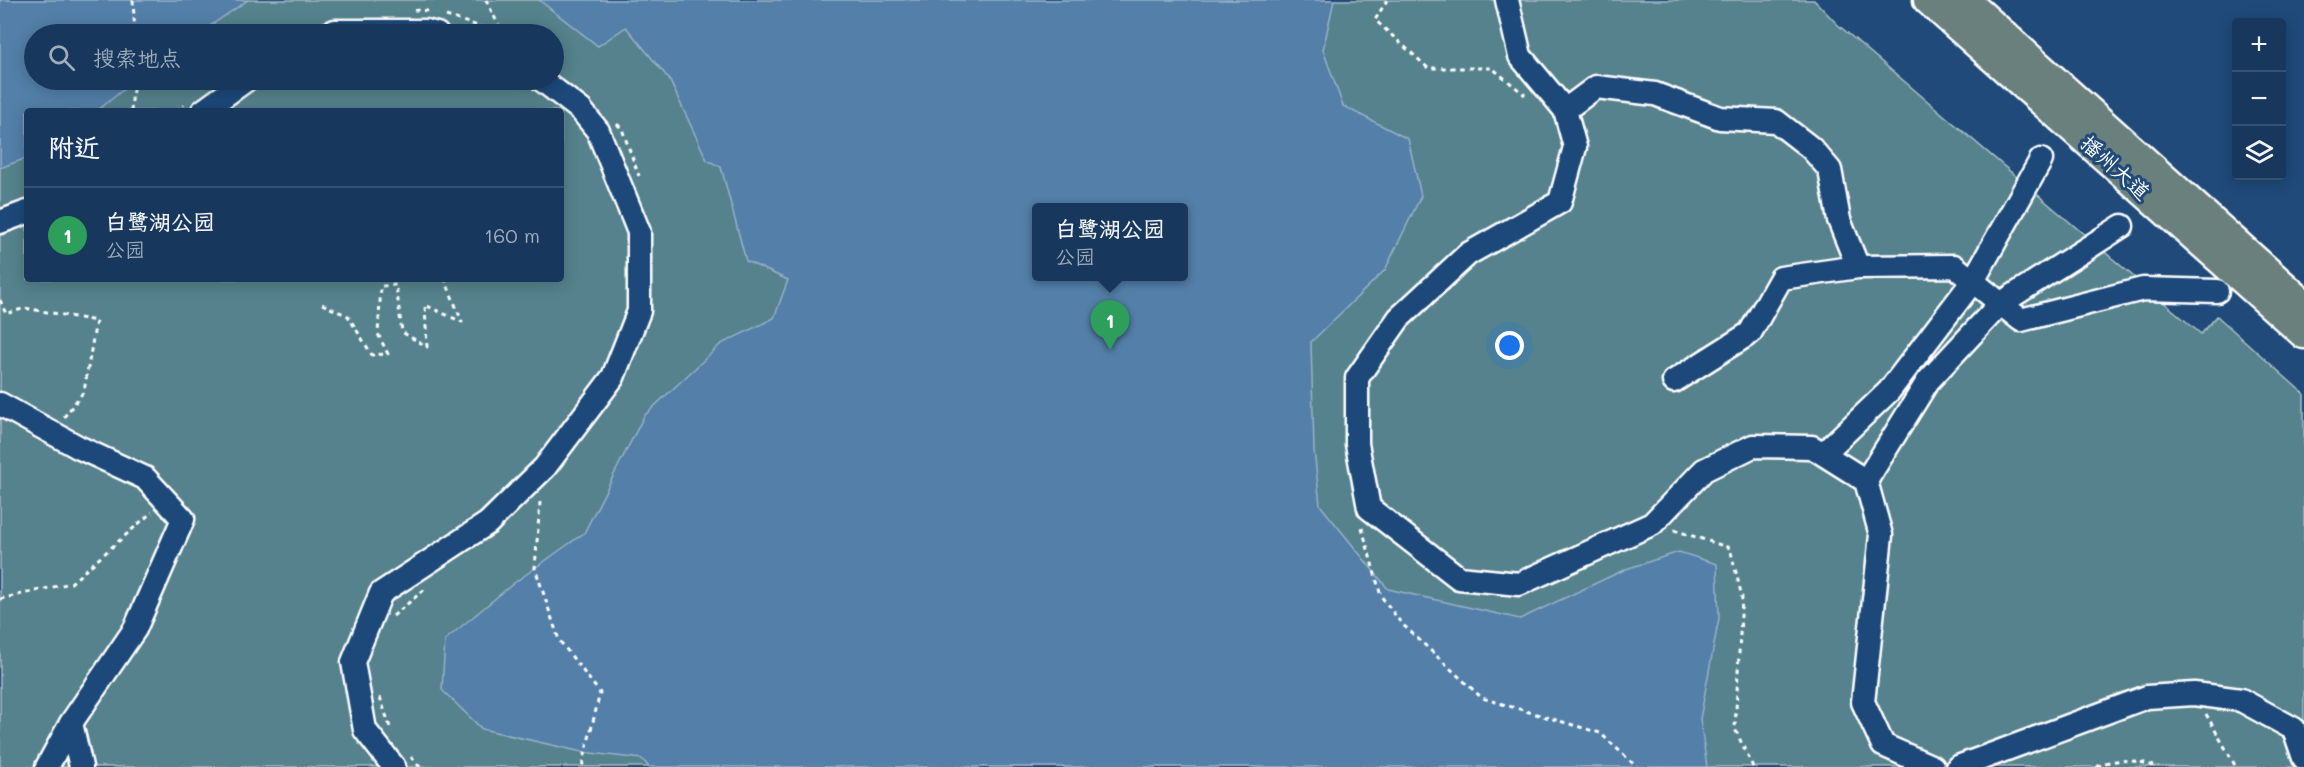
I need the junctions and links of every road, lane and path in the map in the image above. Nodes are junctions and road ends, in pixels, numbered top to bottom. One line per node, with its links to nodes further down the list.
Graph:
1 (133, 0): 7 (path)
2 (486, 0): 8 (path)
3 (1387, 0): 12 (path)
4 (1507, 0): 15 (lane)
5 (1928, 0): 30 (main road, 播州大道)
6 (1965, 0): 29 (main road, 播州大道)
7 (134, 24)
8 (498, 24)
9 (133, 90): 13 (path)
10 (232, 90): 14 (lane)
11 (555, 90): 50 (lane)
12 (1527, 96)
13 (131, 108)
14 (207, 108)
15 (1565, 110): 22 (lane); 34 (lane)
16 (614, 122): 18 (path)
17 (2041, 160): 23 (lane)
18 (641, 181)
19 (24, 213): 20 (lane)
20 (0, 222)
21 (2122, 226): 28 (lane)
22 (1858, 267): 23 (lane); 31 (lane)
23 (1973, 281): 28 (lane); 34 (lane)
24 (446, 282): 27 (path)
25 (2217, 291): 28 (lane)
26 (0, 300): 33 (path)
27 (322, 304)
28 (2000, 304): 35 (lane)
29 (2304, 304)
30 (2304, 334)
31 (1674, 381)
32 (0, 404): 33 (lane)
33 (52, 433): 37 (lane)
34 (1823, 454): 35 (lane)
35 (1866, 481): 57 (lane)
36 (547, 493): 38 (path)
37 (166, 500): 43 (path); 47 (lane)
38 (540, 502): 39 (path); 54 (path)
39 (532, 509)
40 (1359, 518): 55 (path)
41 (1664, 534): 56 (path)
42 (430, 585): 44 (path)
43 (0, 599)
44 (391, 617)
45 (380, 694): 48 (path)
46 (2194, 694): 49 (lane); 58 (lane); 61 (path)
47 (71, 723): 51 (lane); 52 (lane)
48 (392, 734)
49 (2304, 758)
50 (400, 759): 53 (path)
51 (47, 767)
52 (81, 767)
53 (420, 767)
54 (582, 767)
55 (1637, 767)
56 (1753, 767)
57 (1933, 767)
58 (1958, 767)
59 (2097, 767): 60 (path)
60 (2157, 767)
61 (2236, 767)

